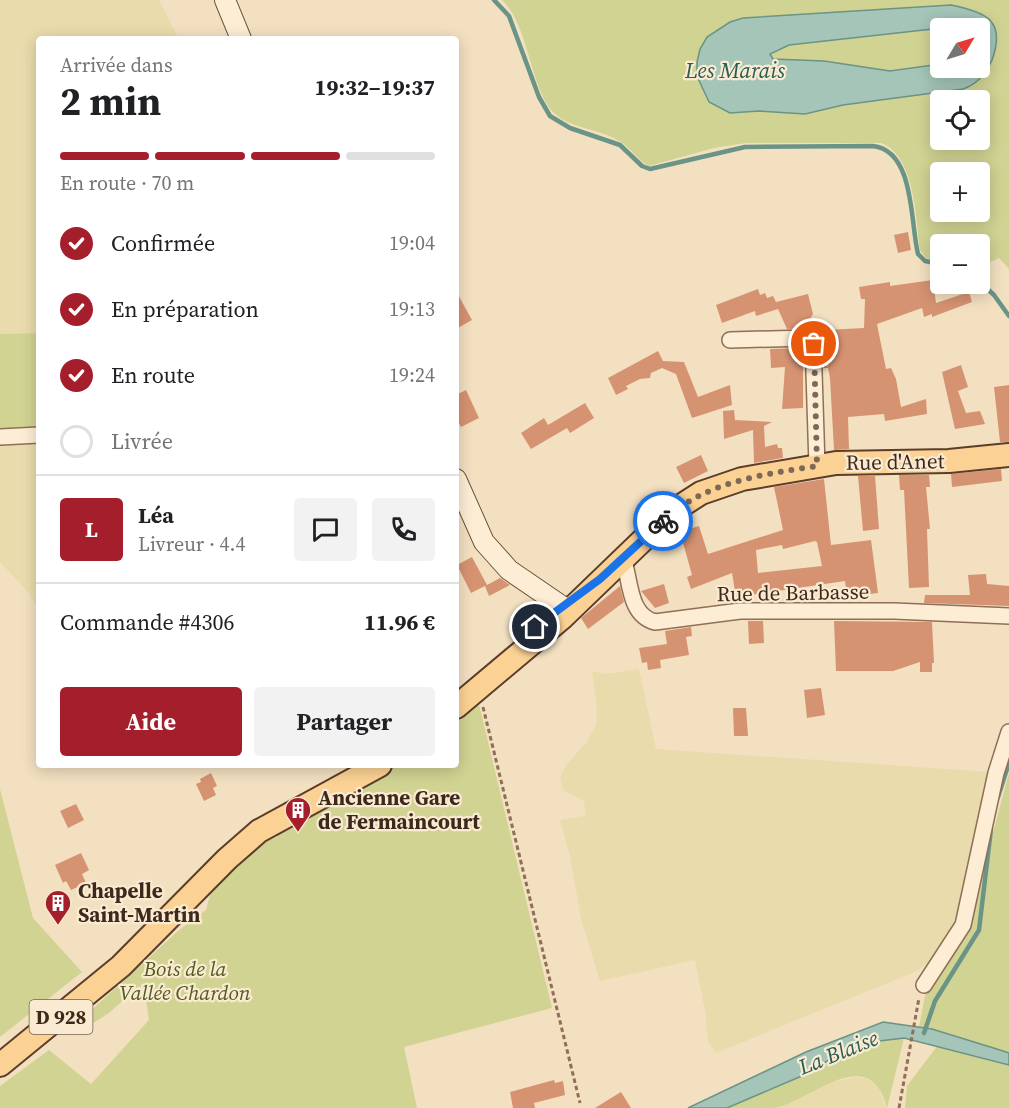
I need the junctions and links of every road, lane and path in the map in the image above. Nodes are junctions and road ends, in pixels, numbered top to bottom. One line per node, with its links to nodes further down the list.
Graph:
1 (225, 0): 2 (street)
2 (240, 36)
3 (730, 340): 7 (street)
4 (36, 435): 5 (street)
5 (0, 436)
6 (1009, 455): 7 (main road, Rue d'Anet)
7 (817, 466): 9 (main road, Rue d'Anet)
8 (459, 486): 10 (street)
9 (623, 558): 10 (main road, Rue d'Anet); 11 (street, Rue de Barbasse)
10 (565, 609): 12 (main road, Rue d'Anet); 13 (main road, Rue d'Anet)
11 (1009, 616)
12 (479, 688): 14 (main road, Rue d'Anet); 21 (path)
13 (459, 690)
14 (459, 705)
15 (1009, 732): 19 (street)
16 (359, 768): 18 (main road, D 928)
17 (375, 768): 18 (main road, D 928)
18 (316, 800): 20 (main road, D 928)
19 (924, 986): 22 (path)
20 (0, 1065)
21 (580, 1103)
22 (899, 1108)

